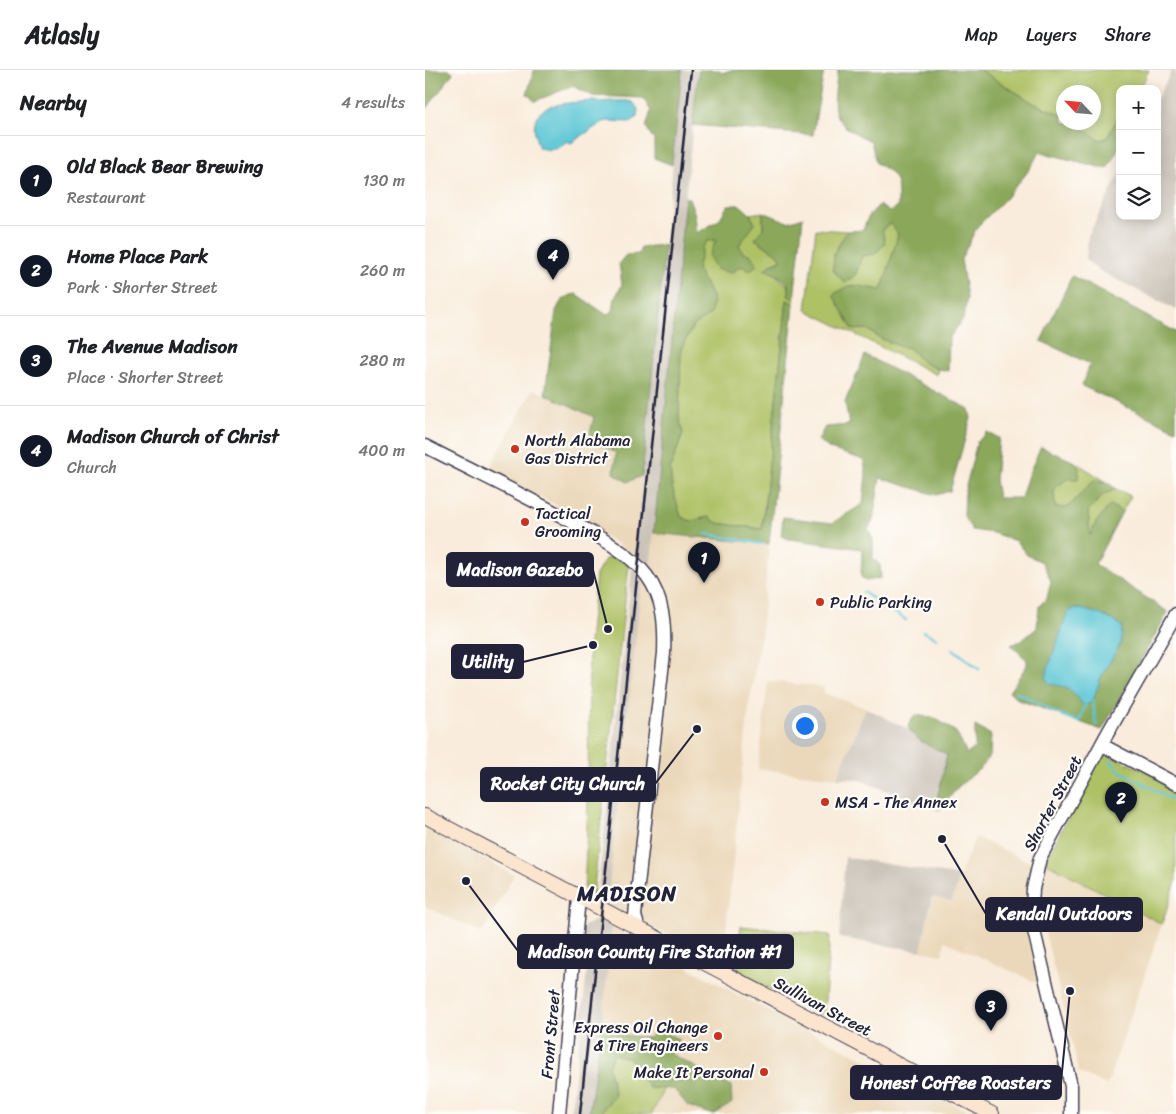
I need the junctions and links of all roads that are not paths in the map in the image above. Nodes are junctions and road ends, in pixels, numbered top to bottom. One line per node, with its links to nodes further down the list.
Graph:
1 (425, 446): 6 (street)
2 (1176, 614): 3 (street, Shorter Street)
3 (1102, 745): 4 (street); 12 (street, Shorter Street)
4 (1176, 784)
5 (425, 816): 7 (main road, Sullivan Street)
6 (637, 894): 8 (street); 9 (street)
7 (579, 898): 8 (main road, Sullivan Street); 10 (street, Front Street)
8 (612, 915): 9 (main road, Sullivan Street)
9 (639, 929): 11 (main road, Sullivan Street)
10 (559, 1114)
11 (992, 1114)
12 (1071, 1114)

